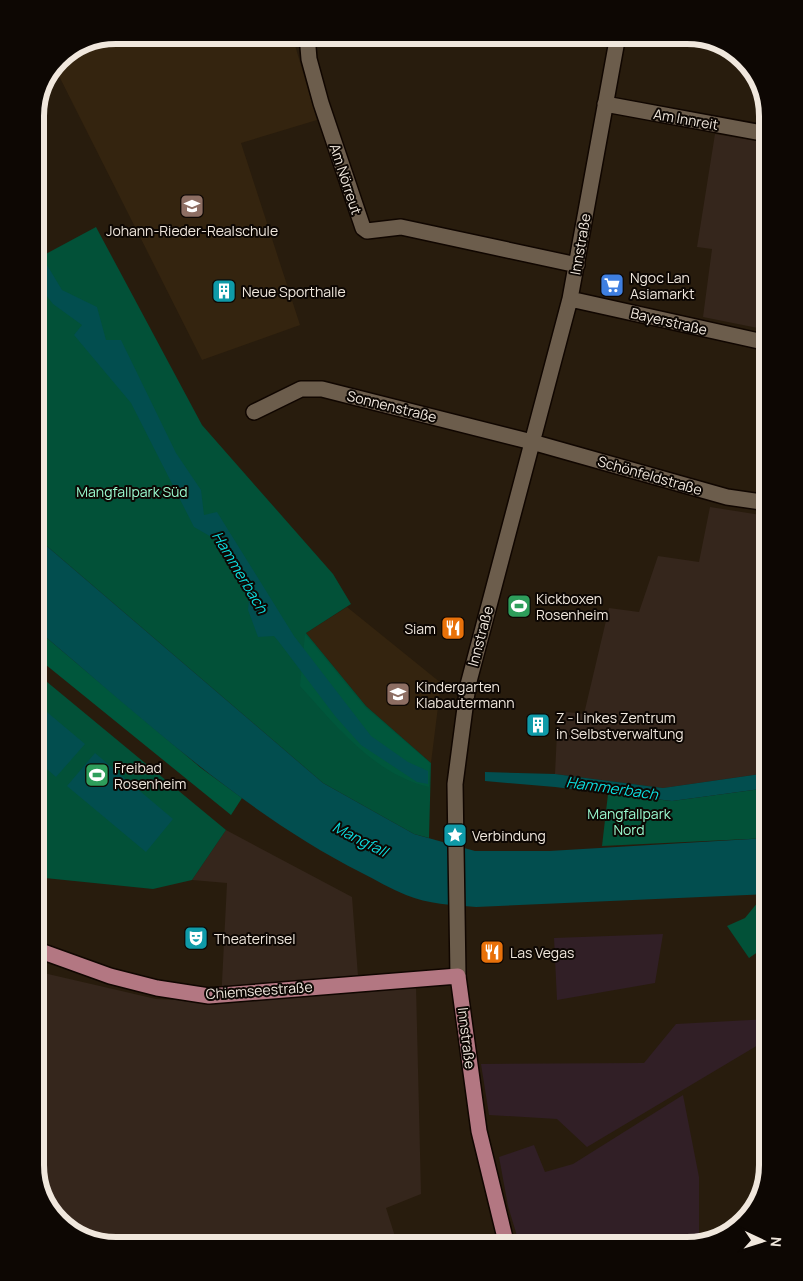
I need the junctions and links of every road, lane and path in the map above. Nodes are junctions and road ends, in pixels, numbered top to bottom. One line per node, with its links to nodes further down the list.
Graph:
1 (308, 44): 5 (street, Am Nörreut)
2 (616, 44): 3 (street, Innstraße)
3 (605, 104): 4 (street, Am Innreit); 5 (street, Innstraße)
4 (759, 132)
5 (577, 265): 6 (street, Innstraße)
6 (570, 299): 7 (street, Bayerstraße); 9 (street, Innstraße)
7 (759, 341)
8 (254, 412): 9 (street, Sonnenstraße)
9 (532, 442): 10 (street, Schönfeldstraße); 12 (street, Innstraße)
10 (759, 502)
11 (44, 952): 12 (main road, Chiemseestraße)
12 (458, 976): 13 (main road, Innstraße)
13 (505, 1237)

